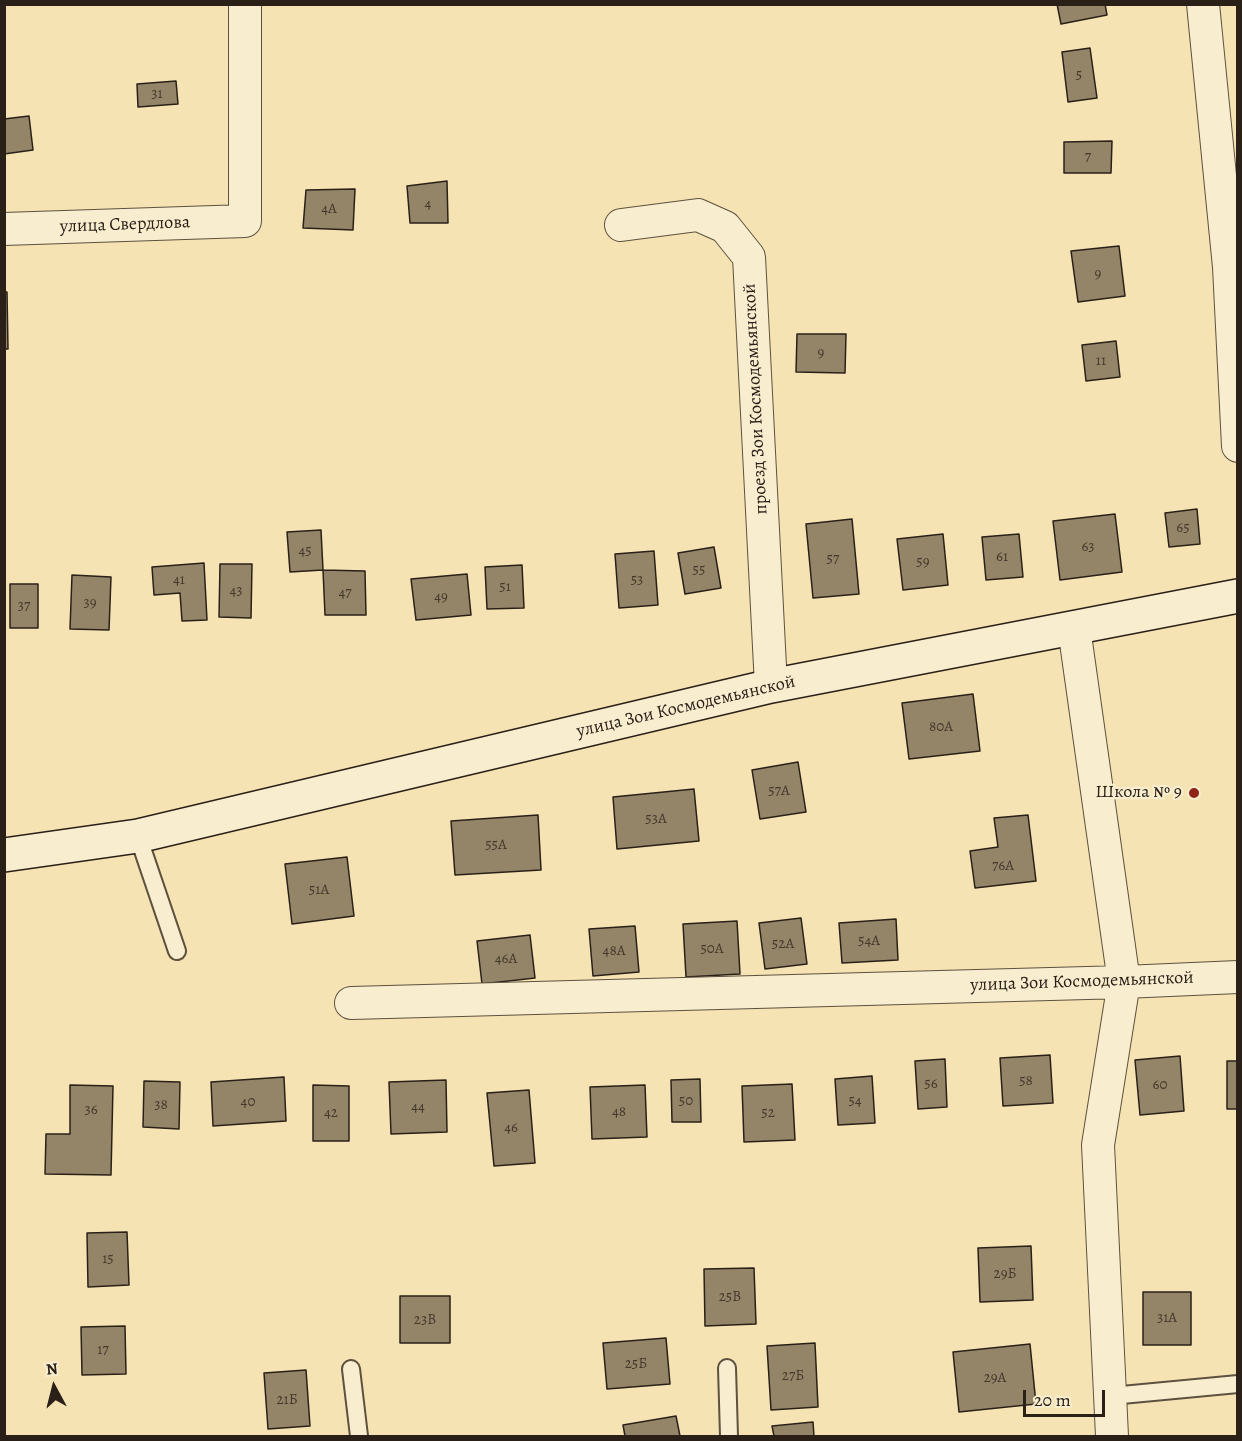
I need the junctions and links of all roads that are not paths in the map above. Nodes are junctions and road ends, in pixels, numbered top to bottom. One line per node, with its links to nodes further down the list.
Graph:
1 (245, 4): 4 (street, улица Свердлова)
2 (1203, 4): 5 (street)
3 (621, 225): 9 (street, проезд Зои Космодемьянской)
4 (4, 229)
5 (1233, 266): 6 (street)
6 (1238, 446)
7 (1238, 596): 8 (street, улица Зои Космодемьянской)
8 (1074, 628): 9 (street, улица Зои Космодемьянской); 14 (street)
9 (771, 686): 10 (street, улица Зои Космодемьянской)
10 (138, 836): 11 (street, улица Зои Космодемьянской); 12 (lane)
11 (4, 855)
12 (177, 951)
13 (1238, 977): 14 (street, улица Зои Космодемьянской)
14 (1124, 982): 15 (street, улица Зои Космодемьянской); 19 (street)
15 (351, 1003)
16 (726, 1368): 21 (lane)
17 (351, 1369): 20 (lane)
18 (1238, 1384): 19 (lane)
19 (1111, 1396): 22 (street)
20 (359, 1437)
21 (729, 1437)
22 (1112, 1437)

